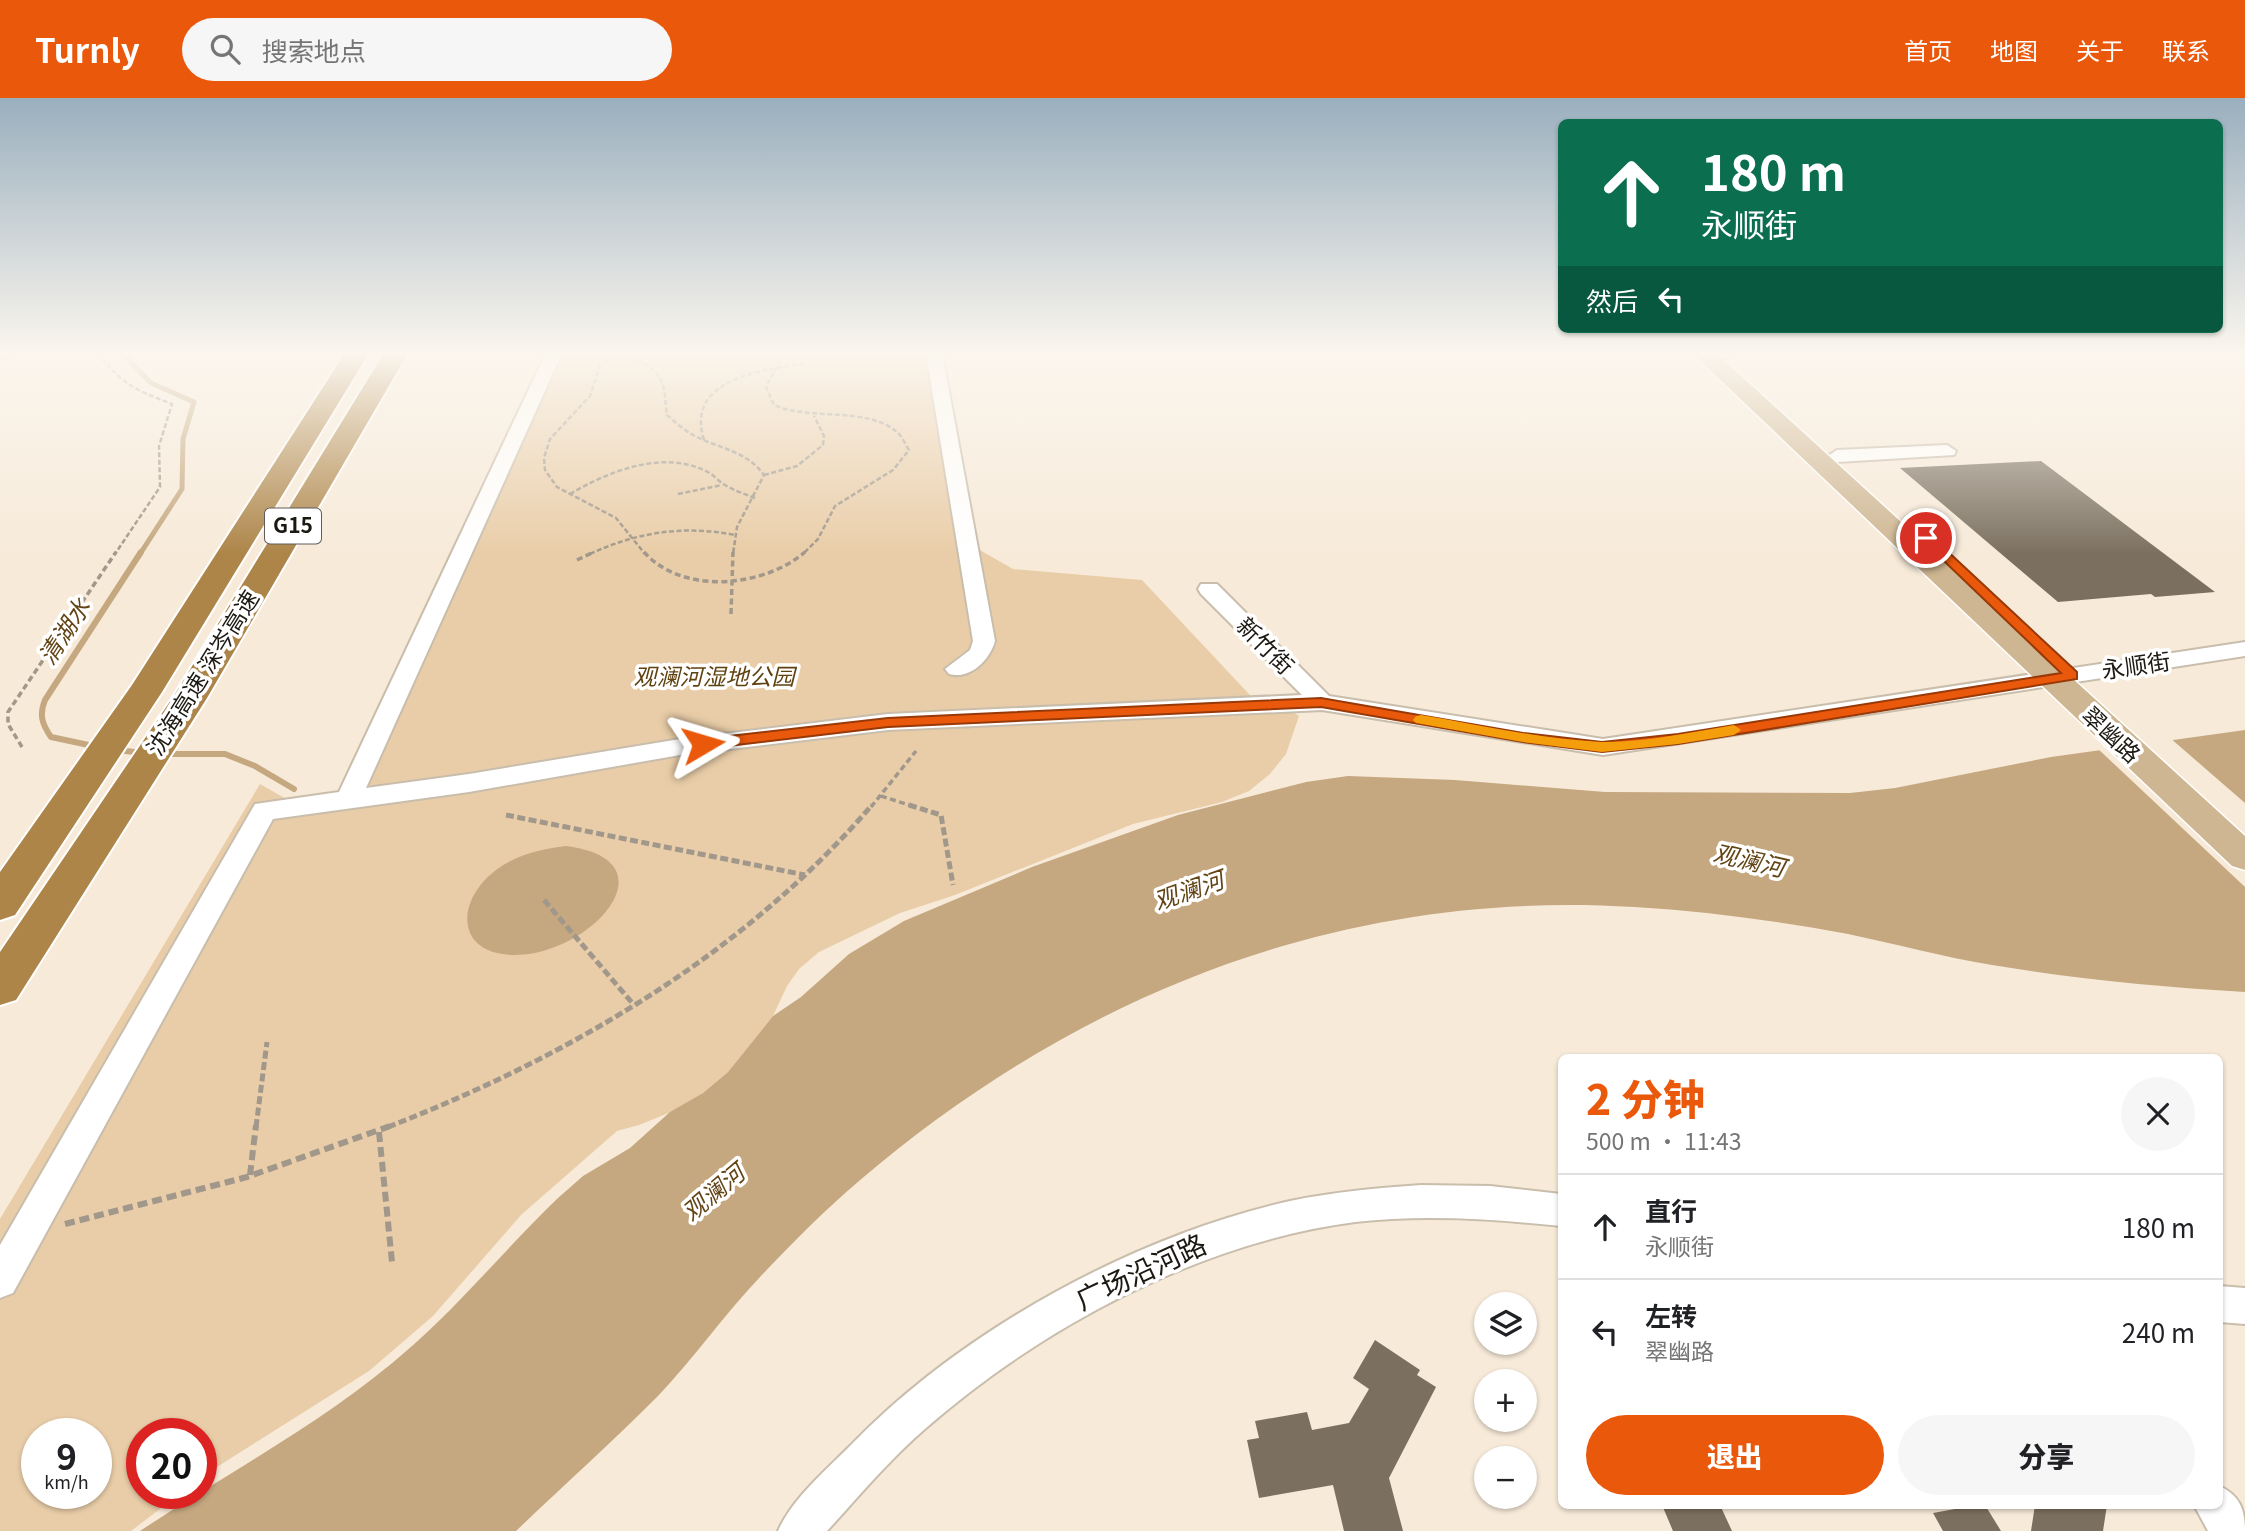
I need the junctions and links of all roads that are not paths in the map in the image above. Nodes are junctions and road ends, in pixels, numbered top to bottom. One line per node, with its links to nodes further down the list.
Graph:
1 (315, 420): 18 (highway, 沈海高速 深岑高速 / G15)
2 (356, 420): 19 (highway, 沈海高速 深岑高速 / G15)
3 (524, 420): 15 (street)
4 (946, 420): 11 (street)
5 (1782, 420): 12 (main road, 翠幽路)
6 (1794, 420): 8 (main road, 翠幽路)
7 (1947, 451): 8 (street)
8 (1837, 456): 12 (main road, 翠幽路)
9 (1209, 589): 13 (street, 新竹街)
10 (2245, 649): 12 (street, 永顺街)
11 (957, 669)
12 (2061, 677): 13 (street, 永顺街); 14 (main road, 翠幽路)
13 (1321, 702): 15 (street, 永顺街)
14 (2094, 707): 16 (main road, 翠幽路); 17 (main road, 翠幽路)
15 (348, 800): 21 (street, 永顺街)
16 (2245, 831)
17 (2245, 857)
18 (0, 904)
19 (0, 987)
20 (1558, 1210): 25 (street, 广场沿河路)
21 (0, 1280)
22 (2223, 1304): 23 (street)
23 (2245, 1306)
24 (2218, 1509): 26 (street)
25 (799, 1531)
26 (2233, 1531)

